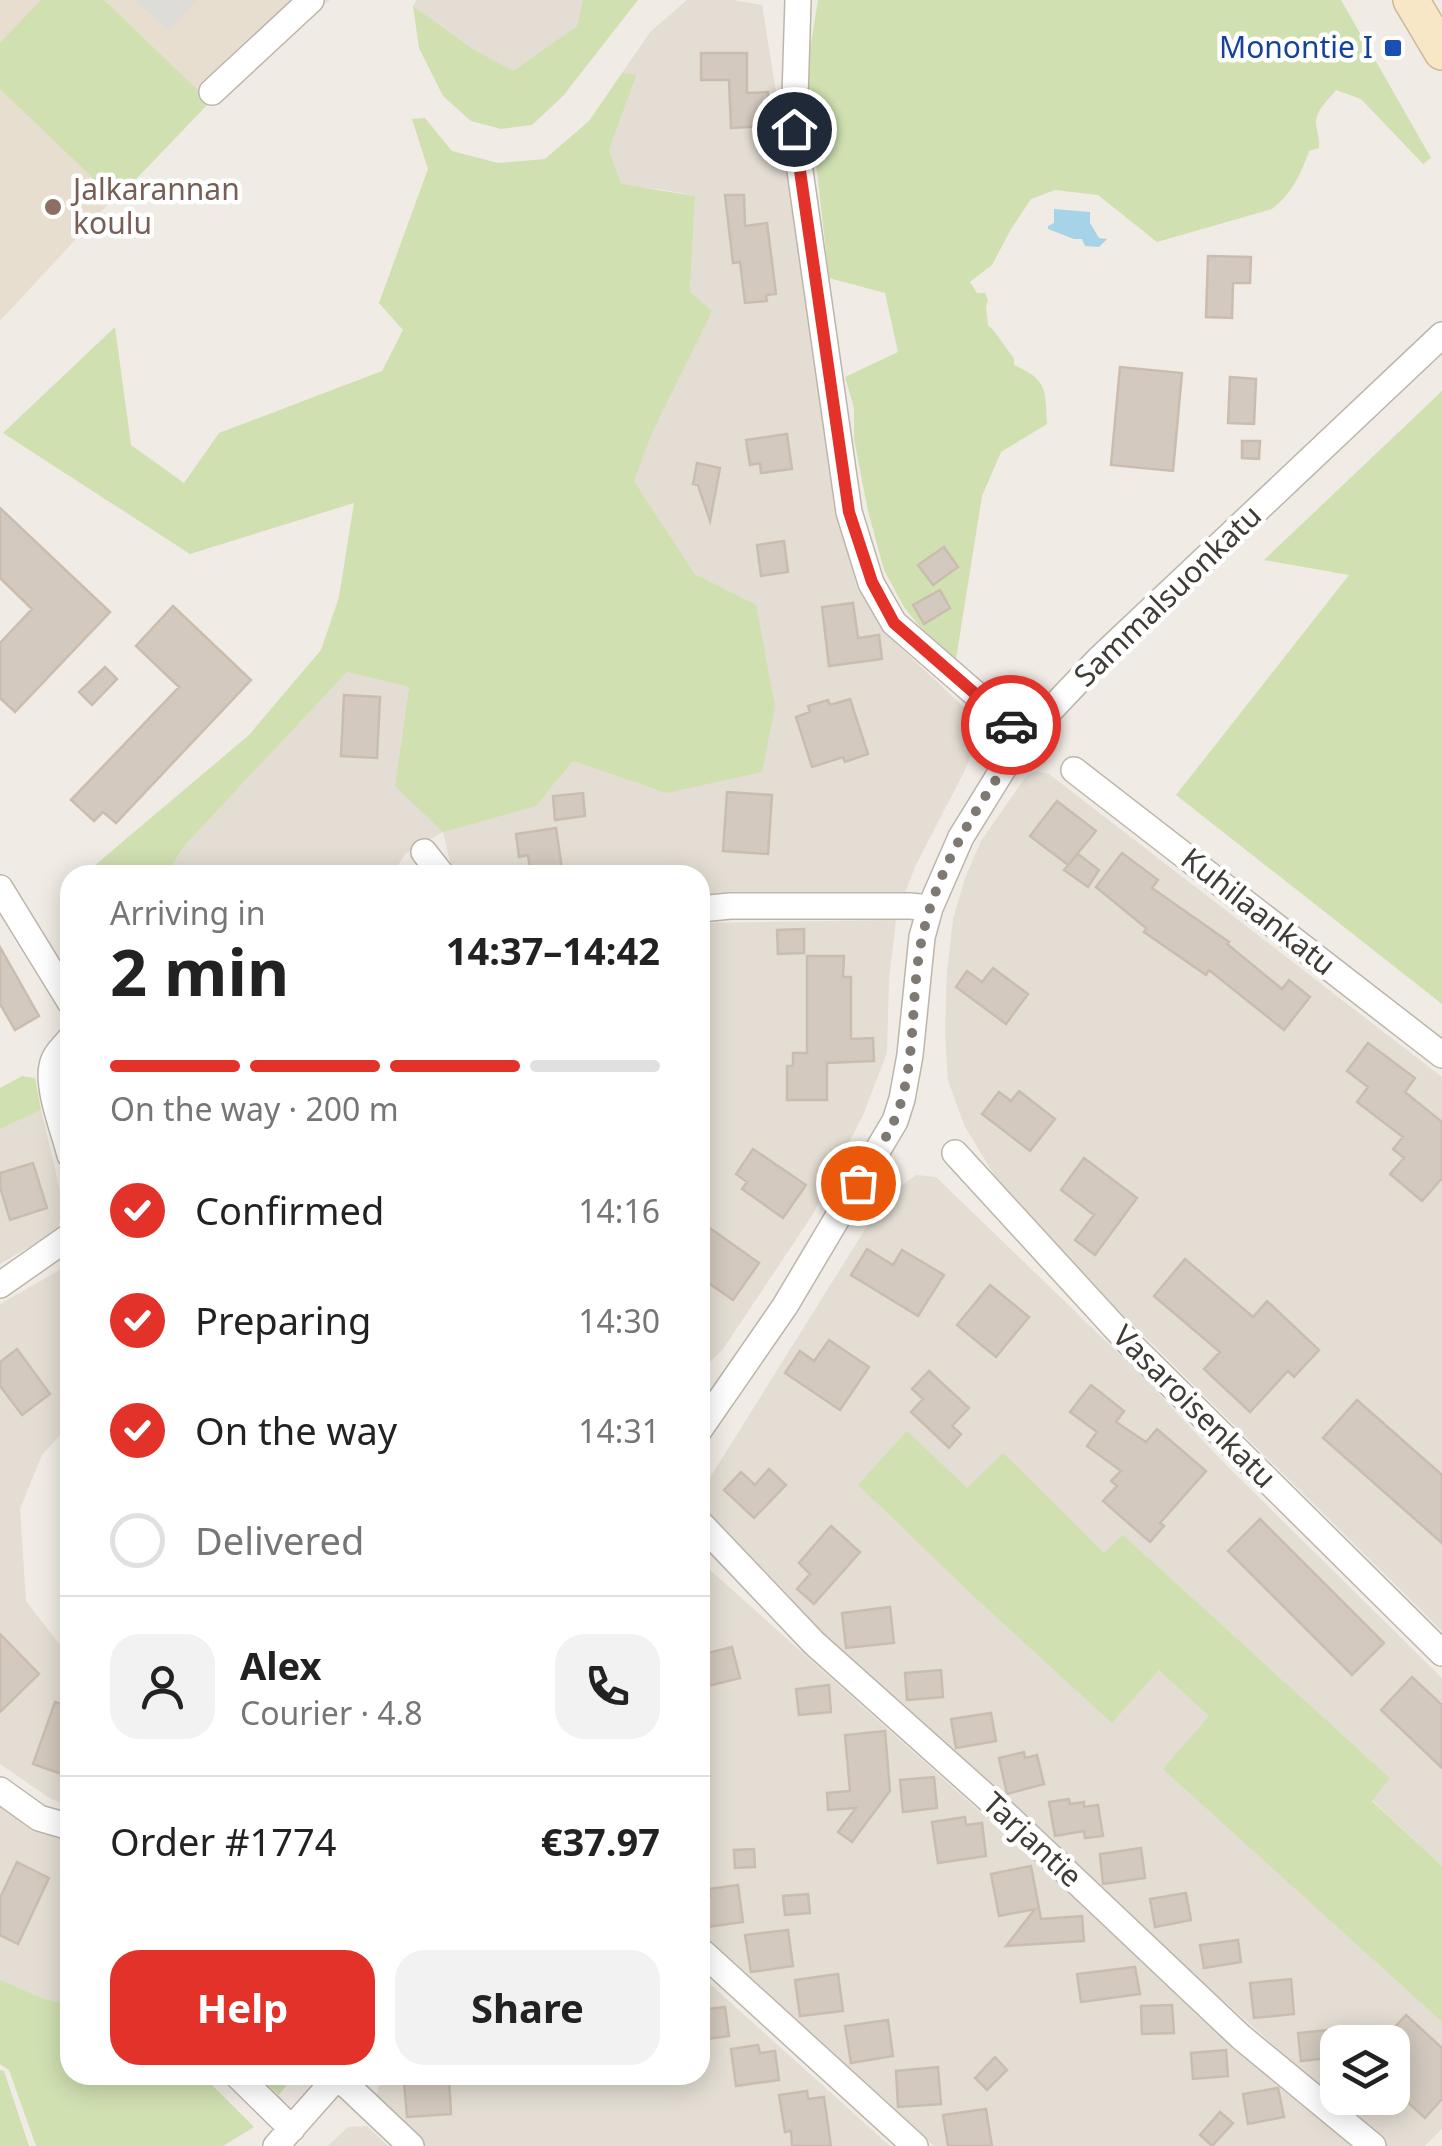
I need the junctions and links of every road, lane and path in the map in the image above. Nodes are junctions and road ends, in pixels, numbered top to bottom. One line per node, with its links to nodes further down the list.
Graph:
1 (1411, 0): 4 (main road)
2 (792, 2): 7 (street)
3 (295, 5): 5 (street)
4 (1442, 52)
5 (212, 92)
6 (1442, 335): 7 (street, Sammalsuonkatu)
7 (1025, 738): 12 (street, Sammalsuonkatu)
8 (1074, 770): 16 (street, Kuhilaankatu)
9 (424, 852): 10 (street)
10 (434, 865)
11 (0, 888): 14 (street)
12 (930, 908): 13 (street); 21 (street, Sammalsuonkatu)
13 (710, 909)
14 (60, 986)
15 (60, 1050): 17 (street)
16 (1442, 1055)
17 (60, 1116)
18 (955, 1152): 23 (street, Vasaroisenkatu)
19 (60, 1243): 20 (street)
20 (0, 1285)
21 (710, 1414)
22 (710, 1534): 33 (street, Tarjantie)
23 (1442, 1653)
24 (0, 1790): 25 (street)
25 (60, 1824)
26 (710, 1959): 32 (street)
27 (245, 2085): 30 (street)
28 (331, 2085): 30 (street)
29 (348, 2085): 31 (street)
30 (284, 2138)
31 (411, 2146)
32 (915, 2146)
33 (1373, 2146)

